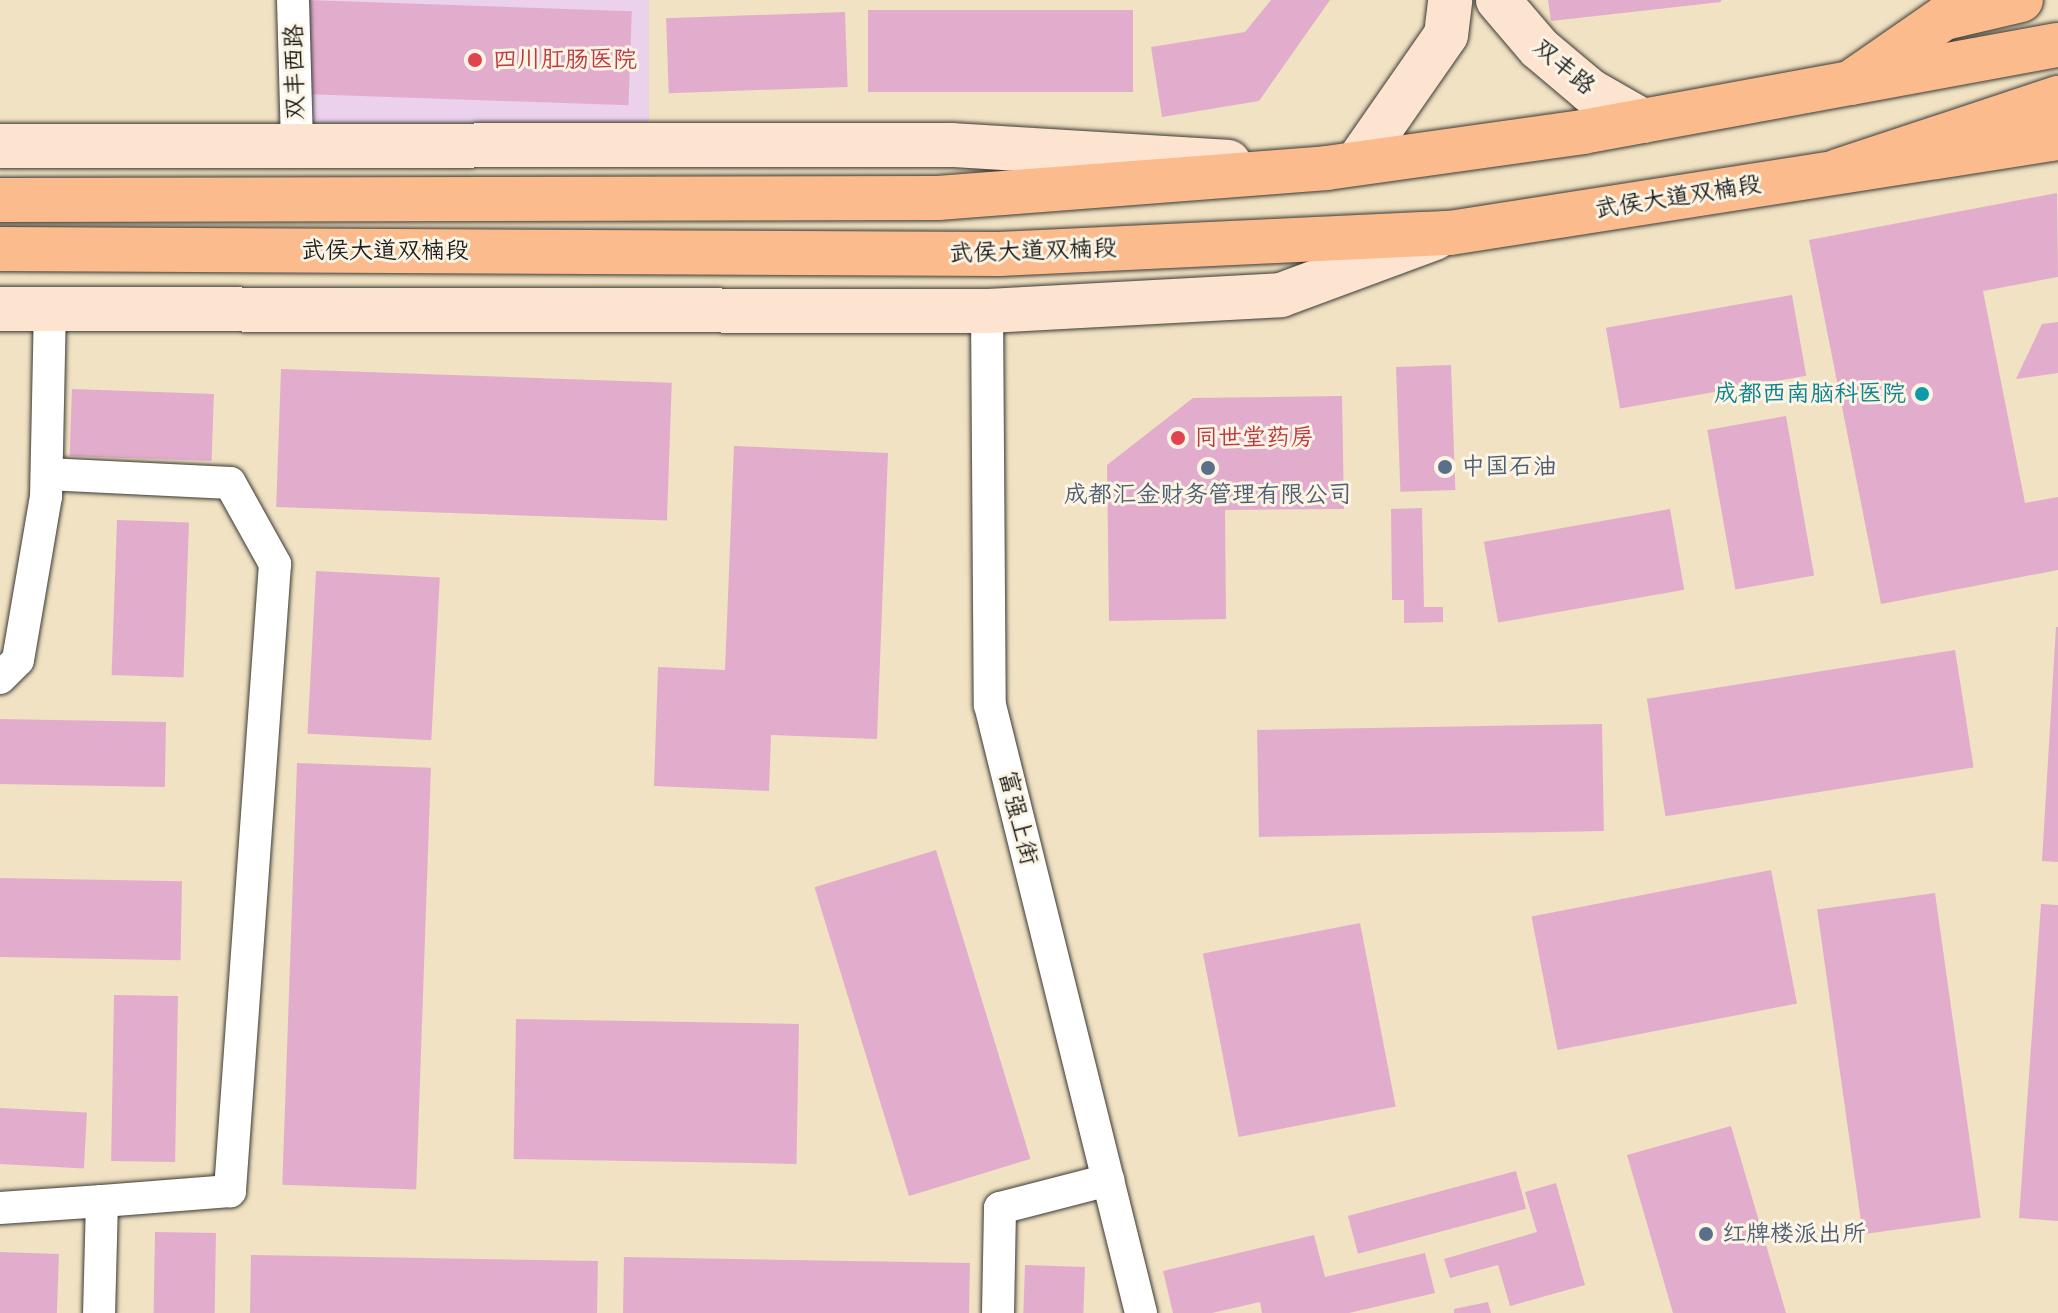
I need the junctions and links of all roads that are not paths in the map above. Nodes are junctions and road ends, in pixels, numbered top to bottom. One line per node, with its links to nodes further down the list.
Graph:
1 (293, 0): 11 (street, 双丰西路)
2 (1450, 0): 13 (main road)
3 (1498, 0): 9 (main road, 双丰路)
4 (2021, 0): 5 (main road)
5 (1943, 9): 7 (main road)
6 (2058, 45): 7 (main road)
7 (1850, 83): 9 (main road)
8 (2058, 98): 14 (main road)
9 (1643, 121): 13 (main road)
10 (2058, 138): 14 (main road, 武侯大道双楠段)
11 (297, 145): 12 (main road); 13 (main road)
12 (0, 146)
13 (1343, 164): 15 (main road)
14 (1838, 171): 16 (main road, 武侯大道双楠段)
15 (0, 200)
16 (1450, 233): 17 (main road, 武侯大道双楠段); 20 (main road)
17 (0, 249)
18 (0, 309): 19 (main road)
19 (50, 309): 20 (main road); 21 (street)
20 (987, 311): 23 (street, 富强上街)
21 (47, 474): 22 (street); 24 (street)
22 (0, 678)
23 (1108, 1180): 27 (street); 28 (street, 富强上街)
24 (102, 1201): 25 (street); 26 (street)
25 (0, 1208)
26 (99, 1313)
27 (998, 1313)
28 (1141, 1313)

